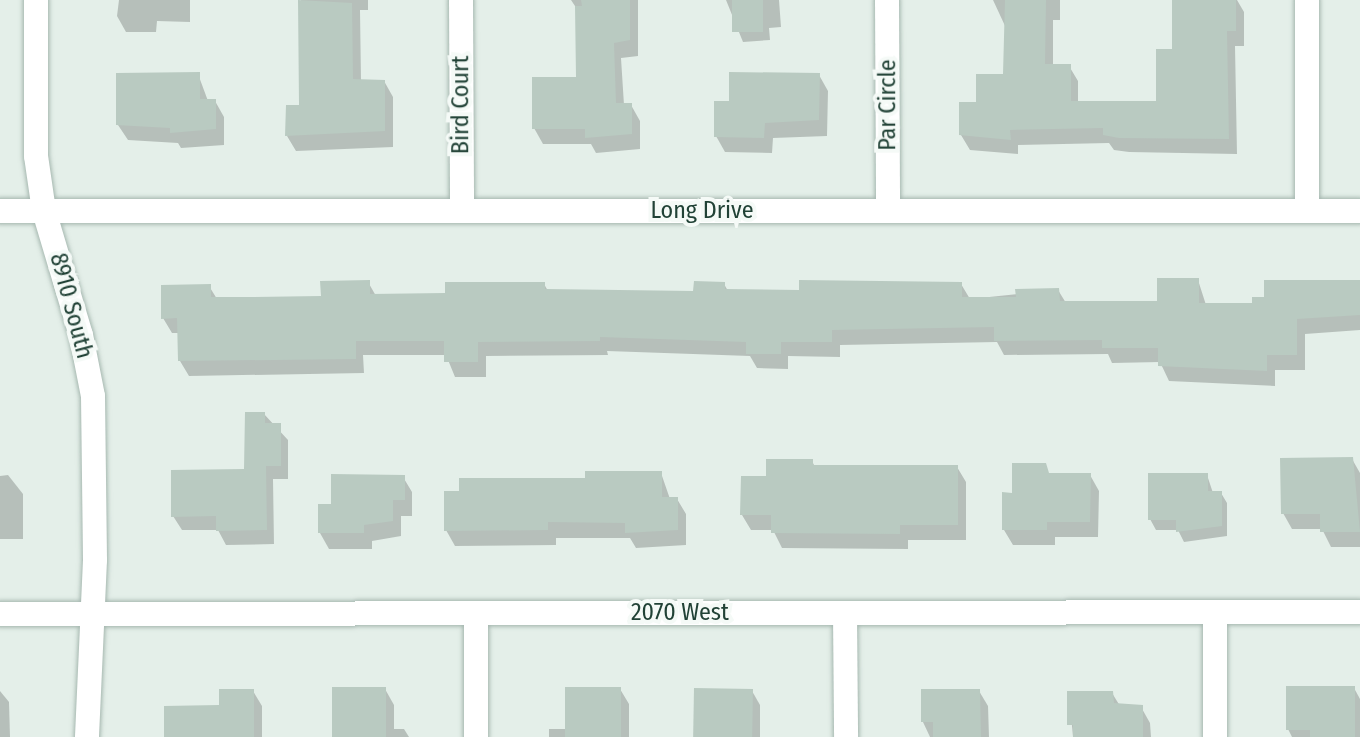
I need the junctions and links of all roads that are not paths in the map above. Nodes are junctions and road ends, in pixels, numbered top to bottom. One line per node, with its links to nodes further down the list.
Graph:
1 (36, 0): 6 (street, 8910 South)
2 (461, 0): 7 (street, Bird Court)
3 (887, 0): 8 (street, Par Circle)
4 (1307, 0): 9 (street)
5 (0, 211): 6 (street, Long Drive)
6 (44, 211): 7 (street, Long Drive); 16 (street, 8910 South)
7 (462, 211): 8 (street, Long Drive)
8 (888, 211): 9 (street, Long Drive)
9 (1307, 211): 10 (street, Long Drive)
10 (1360, 211)
11 (1215, 612): 12 (street, 2070 West); 14 (street, 2070 West); 20 (street)
12 (1360, 612)
13 (476, 613): 14 (street, 2070 West); 16 (street, 2070 West); 18 (street)
14 (845, 613): 19 (street)
15 (0, 614): 16 (street, 2070 West)
16 (89, 614): 17 (street, 8910 South)
17 (87, 737)
18 (476, 737)
19 (846, 737)
20 (1215, 737)

